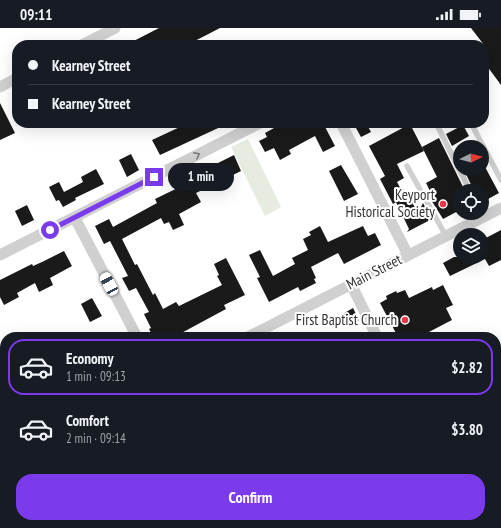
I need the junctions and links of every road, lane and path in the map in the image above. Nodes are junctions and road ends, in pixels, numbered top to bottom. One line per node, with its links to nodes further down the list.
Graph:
1 (115, 28): 2 (street)
2 (92, 40)
3 (12, 81): 4 (street)
4 (0, 87)
5 (250, 128): 14 (street, one-way to 5)
6 (344, 128): 18 (street)
7 (438, 128): 11 (lane)
8 (474, 128): 10 (lane)
9 (408, 166): 16 (lane)
10 (501, 180)
11 (466, 184)
12 (501, 208): 13 (street, Main Street)
13 (489, 212)
14 (74, 218): 17 (street); 20 (street)
15 (473, 220): 16 (street, Main Street)
16 (446, 236): 18 (street, Main Street)
17 (0, 255)
18 (408, 255): 19 (street, Main Street)
19 (351, 284): 21 (street, Main Street); 22 (street)
20 (134, 332)
21 (258, 332)
22 (375, 332)

